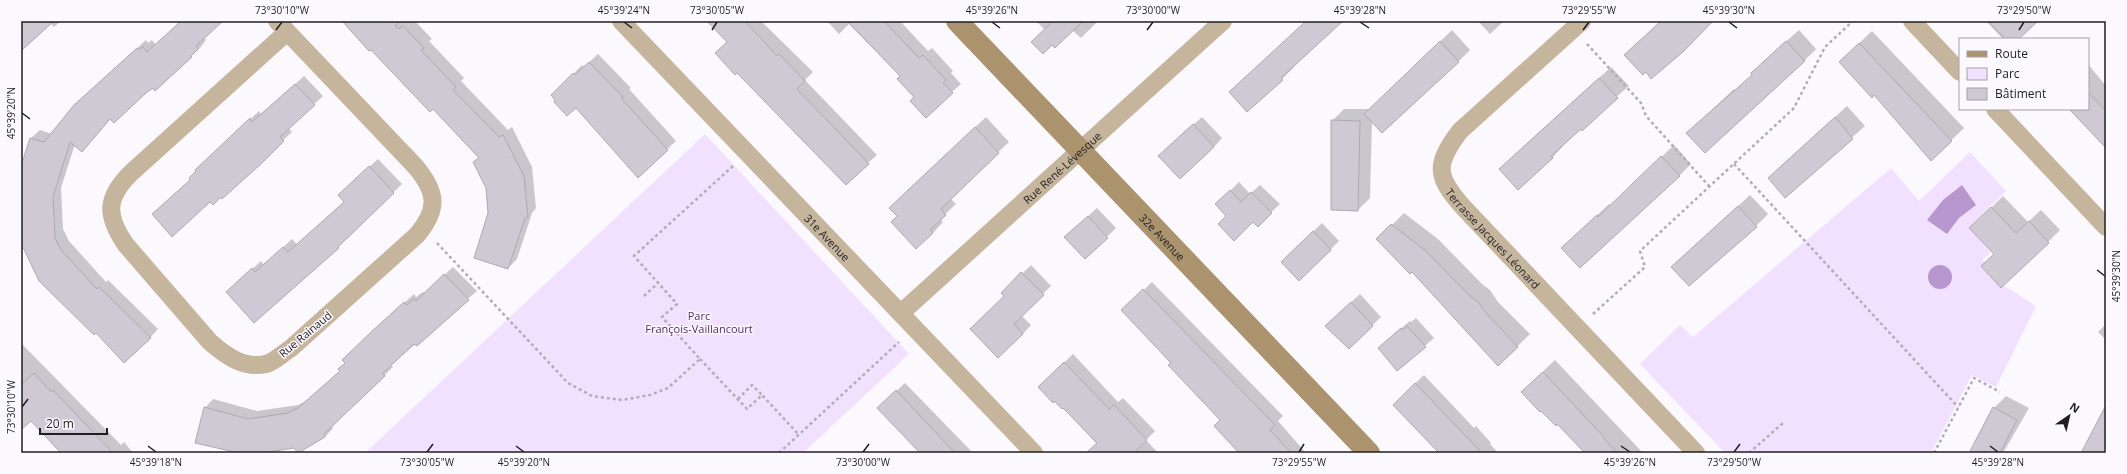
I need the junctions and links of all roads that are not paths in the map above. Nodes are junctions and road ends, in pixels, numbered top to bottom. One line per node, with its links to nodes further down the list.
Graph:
1 (621, 21): 11 (street, 31e Avenue)
2 (957, 21): 9 (street, 32e Avenue)
3 (1223, 21): 9 (street, Rue René-Lévesque)
4 (1912, 21): 7 (street)
5 (1578, 25): 14 (street, Terrasse Jacques Léonard)
6 (282, 26): 6 (street, Rue Rainaud)
7 (1959, 71)
8 (1996, 110): 10 (street)
9 (1080, 151): 11 (street, Rue René-Lévesque); 13 (street, 32e Avenue)
10 (2106, 227)
11 (901, 314): 12 (street, 31e Avenue)
12 (1034, 453)
13 (1369, 453)
14 (1696, 453)

